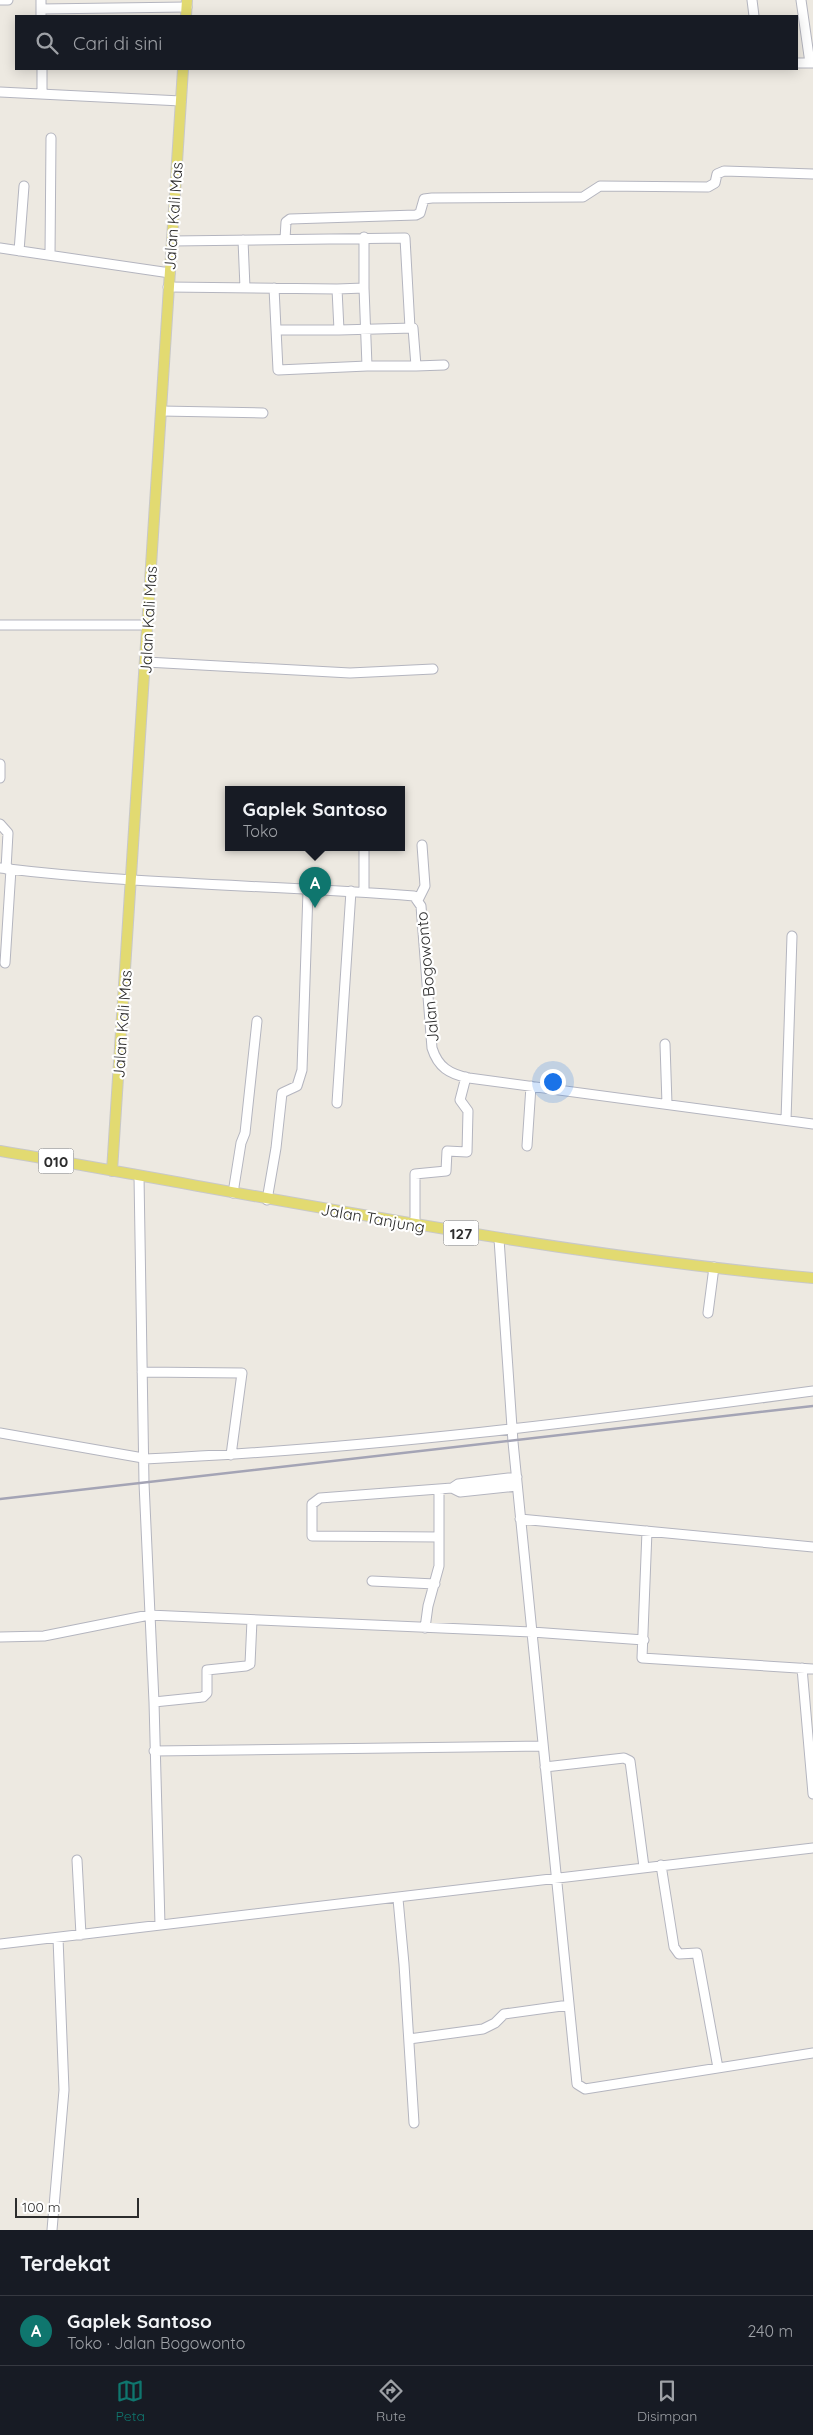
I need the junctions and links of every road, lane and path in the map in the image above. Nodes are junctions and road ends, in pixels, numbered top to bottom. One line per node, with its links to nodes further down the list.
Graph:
1 (0, 0): 2 (street)
2 (8, 0)
3 (752, 0): 9 (street)
4 (802, 2): 5 (street); 10 (street)
5 (813, 2)
6 (86, 4): 7 (street); 8 (street)
7 (41, 8)
8 (187, 8)
9 (754, 15)
10 (800, 21): 11 (street)
11 (812, 63): 12 (street)
12 (798, 64)
13 (42, 70): 16 (street)
14 (183, 70): 17 (main road, Jalan Kali Mas)
15 (0, 92): 16 (street)
16 (42, 94): 17 (street)
17 (180, 100): 24 (main road, Jalan Kali Mas)
18 (51, 138): 27 (street)
19 (813, 174): 22 (street)
20 (24, 186): 26 (street)
21 (364, 237): 22 (street); 32 (street); 34 (street)
22 (285, 239): 23 (street)
23 (243, 240): 24 (street); 30 (street)
24 (172, 241): 28 (main road, Jalan Kali Mas)
25 (0, 248): 26 (street)
26 (19, 251): 27 (street)
27 (50, 255): 28 (street)
28 (170, 273): 29 (main road, Jalan Kali Mas)
29 (168, 287): 30 (street); 41 (main road, Jalan Kali Mas)
30 (245, 288): 31 (street)
31 (274, 288): 33 (street); 36 (street)
32 (364, 288): 33 (street); 35 (street)
33 (337, 289): 37 (street)
34 (410, 328): 35 (street); 40 (street)
35 (367, 329): 37 (street); 39 (street)
36 (276, 330): 37 (street); 39 (street)
37 (339, 330)
38 (444, 365): 40 (street)
39 (367, 366): 40 (street)
40 (416, 366)
41 (161, 411): 42 (street); 44 (main road, Jalan Kali Mas)
42 (263, 413)
43 (0, 625): 44 (street)
44 (148, 625): 45 (main road, Jalan Kali Mas)
45 (146, 662): 46 (street); 53 (main road, Jalan Kali Mas)
46 (433, 669)
47 (0, 764): 48 (street)
48 (0, 778)
49 (0, 824): 52 (street)
50 (422, 844): 57 (street)
51 (364, 851): 56 (street)
52 (6, 869): 53 (street, Jalan Bogowonto); 59 (street)
53 (132, 881): 54 (street, Jalan Bogowonto); 70 (main road, Jalan Kali Mas)
54 (308, 891): 55 (street, Jalan Bogowonto); 73 (street)
55 (351, 891): 56 (street, Jalan Bogowonto); 64 (street)
56 (364, 892): 57 (street, Jalan Bogowonto)
57 (418, 900): 62 (street, Jalan Bogowonto)
58 (792, 936): 66 (street)
59 (5, 963)
60 (257, 1020): 72 (street)
61 (665, 1044): 65 (street)
62 (466, 1077): 63 (street, Jalan Bogowonto); 74 (street)
63 (531, 1086): 65 (street, Jalan Bogowonto); 68 (street)
64 (337, 1103)
65 (667, 1104): 66 (street, Jalan Bogowonto)
66 (786, 1120): 67 (street, Jalan Bogowonto)
67 (813, 1124)
68 (527, 1146)
69 (0, 1151): 70 (main road, 010)
70 (112, 1171): 71 (main road, Jalan Tanjung / 127)
71 (140, 1176): 72 (main road, Jalan Tanjung / 127); 79 (street)
72 (233, 1193): 73 (main road, Jalan Tanjung / 127)
73 (267, 1200): 74 (main road, Jalan Tanjung / 127)
74 (415, 1225): 75 (main road, Jalan Tanjung / 127)
75 (499, 1239): 76 (main road, Jalan Tanjung / 127); 81 (street)
76 (714, 1267): 77 (main road, Jalan Tanjung / 127); 78 (street)
77 (813, 1278)
78 (708, 1313)
79 (142, 1372): 83 (street); 84 (street)
80 (813, 1392): 81 (street)
81 (511, 1427): 83 (street); 85 (street)
82 (0, 1433): 84 (street)
83 (231, 1455): 84 (street)
84 (144, 1459): 93 (street)
85 (517, 1481): 86 (street); 87 (street)
86 (439, 1490): 89 (street); 89 (street)
87 (520, 1519): 88 (street); 96 (street)
88 (647, 1531): 90 (street); 98 (street)
89 (439, 1536): 92 (street)
90 (813, 1547)
91 (372, 1581): 92 (street)
92 (435, 1584): 95 (street)
93 (149, 1616): 94 (street); 97 (street); 101 (street)
94 (252, 1620): 95 (street); 101 (street)
95 (425, 1628): 96 (street)
96 (532, 1632): 98 (street); 103 (street)
97 (0, 1637)
98 (644, 1640): 99 (street)
99 (802, 1668): 100 (street); 102 (street)
100 (813, 1669)
101 (154, 1702): 104 (street)
102 (810, 1724): 106 (street)
103 (543, 1746): 104 (street); 105 (street)
104 (154, 1751): 113 (street)
105 (545, 1766): 110 (street); 111 (street)
106 (813, 1794)
107 (813, 1848): 109 (street)
108 (77, 1860): 114 (street)
109 (661, 1865): 110 (street); 120 (street)
110 (644, 1866): 111 (street)
111 (556, 1878): 112 (street); 117 (street)
112 (398, 1899): 113 (street); 118 (street)
113 (160, 1925): 114 (street)
114 (81, 1934): 115 (street)
115 (58, 1938): 116 (street); 122 (street)
116 (0, 1944)
117 (568, 2005): 118 (street); 120 (street)
118 (409, 2038): 121 (street)
119 (813, 2053): 120 (street)
120 (718, 2068)
121 (414, 2123)
122 (52, 2230)

